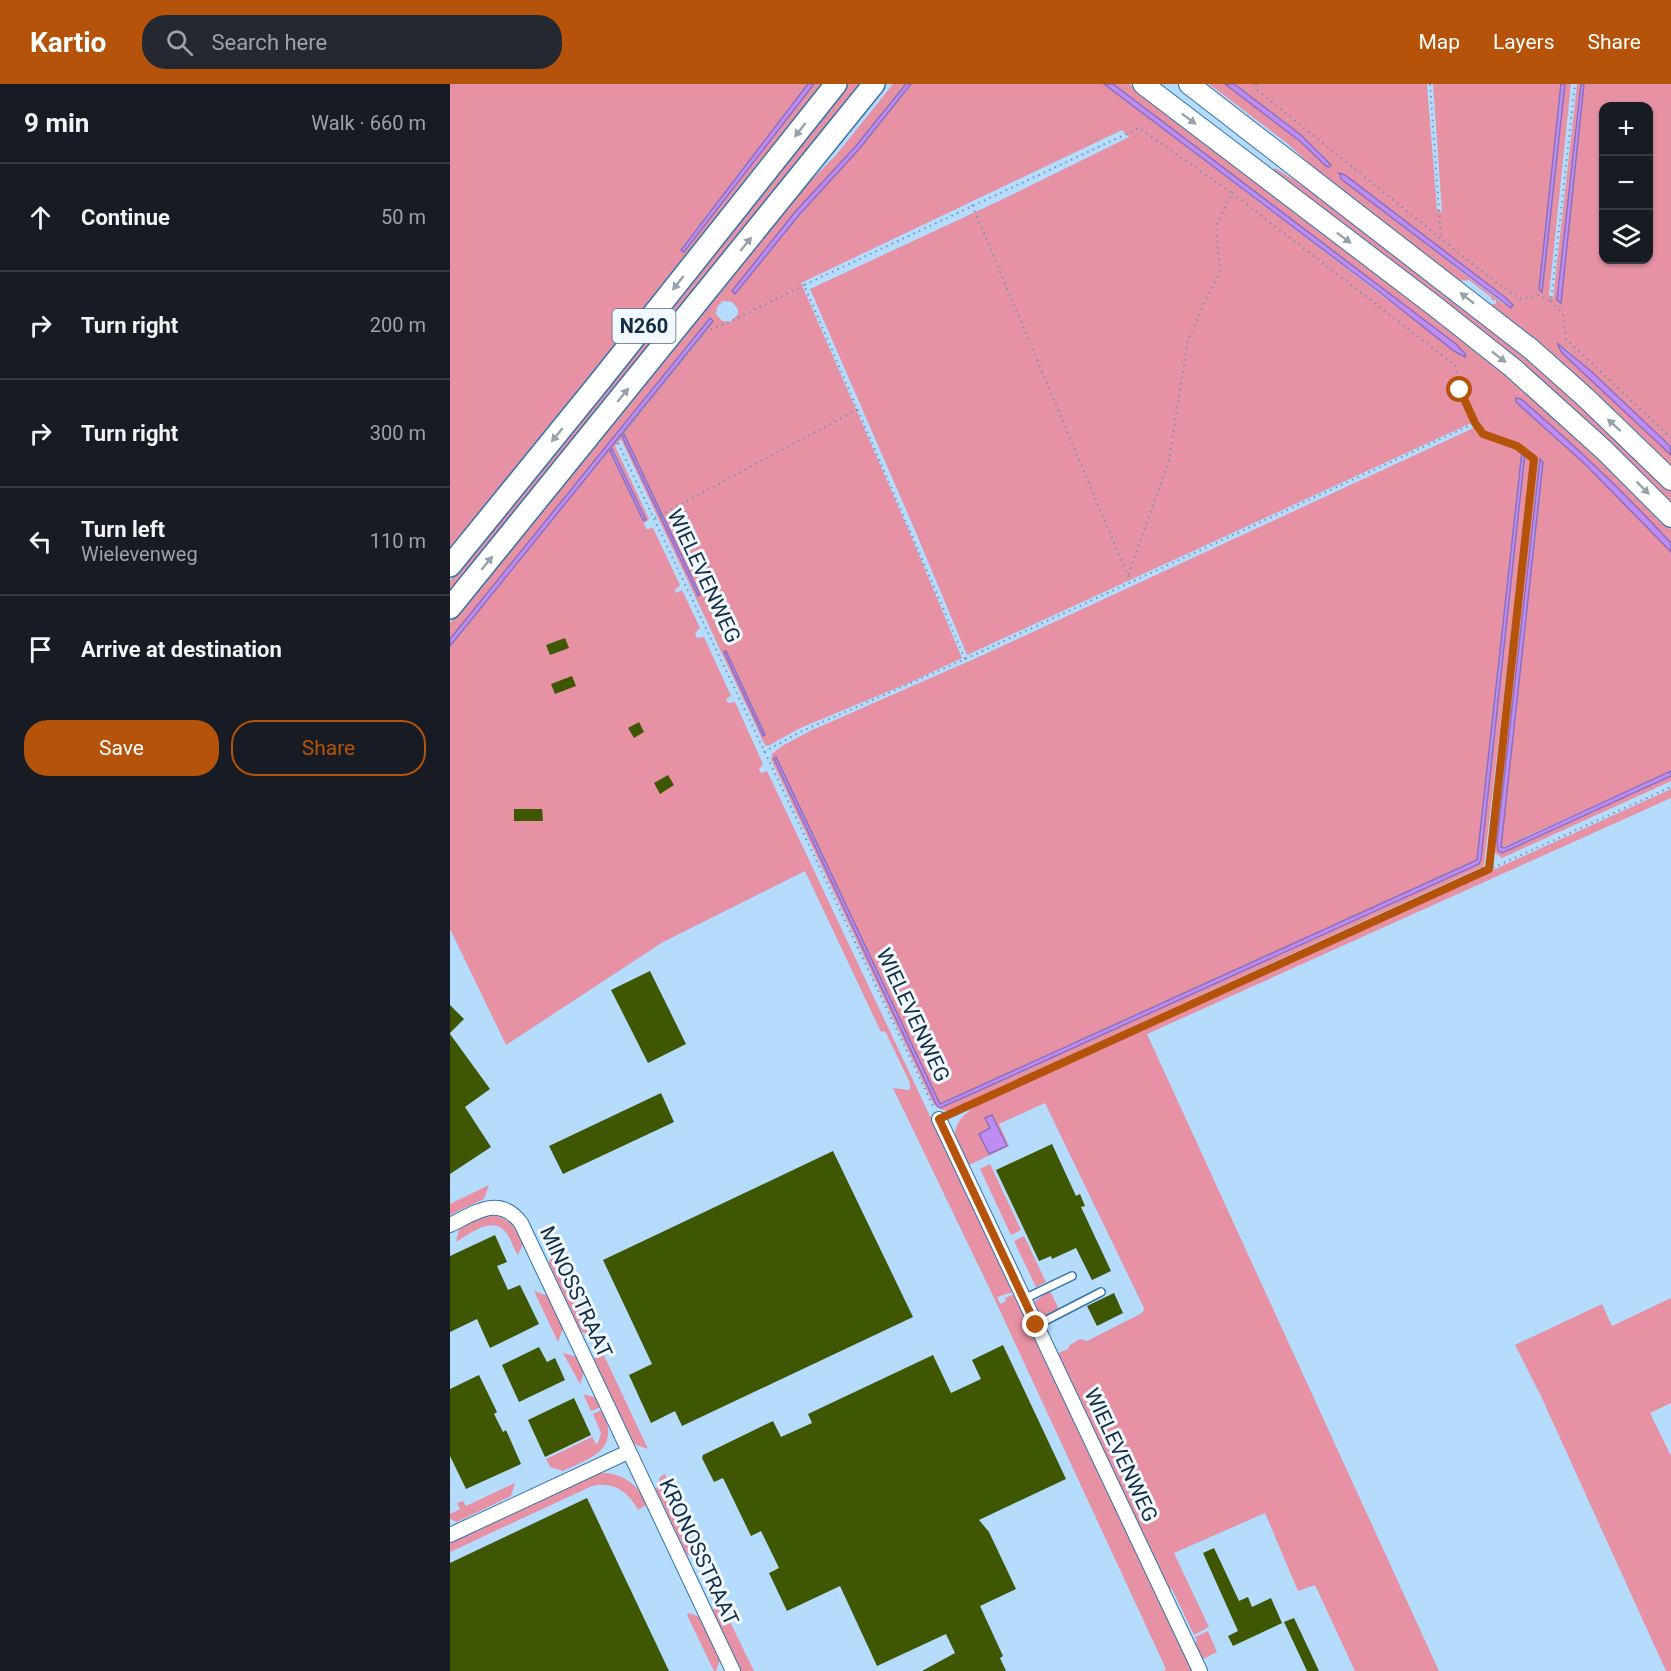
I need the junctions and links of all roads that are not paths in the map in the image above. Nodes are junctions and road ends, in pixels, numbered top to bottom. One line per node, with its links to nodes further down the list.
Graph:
1 (836, 84): 7 (main road, N260, one-way to 7)
2 (874, 84): 8 (main road, N260, one-way to 2)
3 (1143, 84): 6 (main road, one-way to 6)
4 (1189, 84): 5 (main road, one-way to 4)
5 (1671, 480)
6 (1671, 517)
7 (450, 566)
8 (450, 608)
9 (939, 1119): 13 (street, WIELEVENWEG)
10 (450, 1225): 15 (street, MINOSSTRAAT)
11 (1072, 1276): 13 (lane)
12 (1101, 1292): 14 (lane)
13 (1024, 1299): 14 (street, WIELEVENWEG)
14 (1036, 1325): 18 (street, WIELEVENWEG)
15 (628, 1452): 16 (street); 17 (street, KRONOSSTRAAT)
16 (450, 1535)
17 (733, 1671)
18 (1200, 1671)

